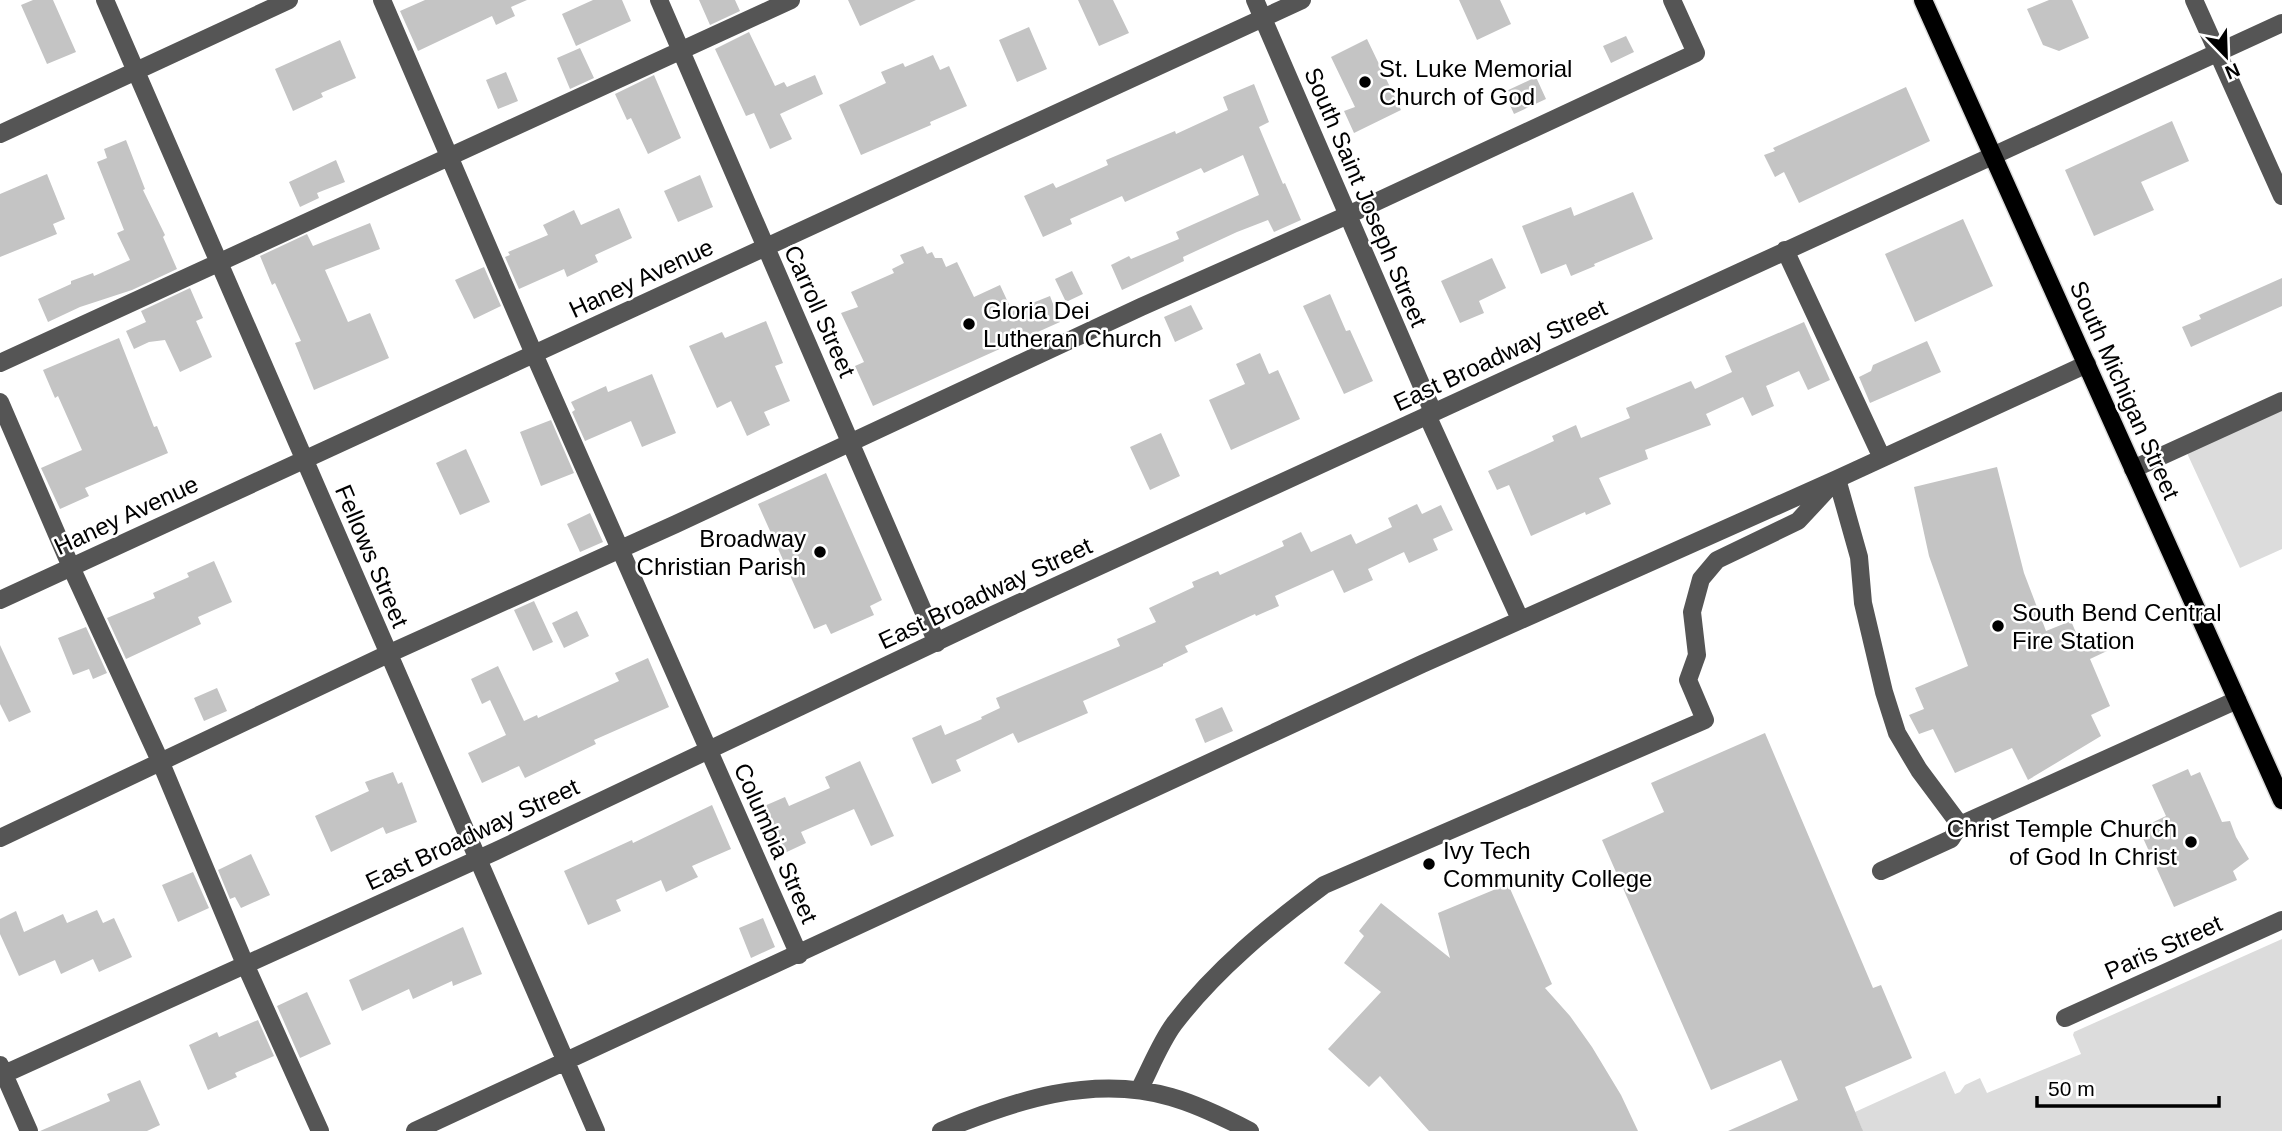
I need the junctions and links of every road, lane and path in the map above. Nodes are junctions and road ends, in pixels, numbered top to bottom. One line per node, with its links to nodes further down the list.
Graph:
1 (105, 0): 15 (street, Fellows Street)
2 (289, 0): 15 (street)
3 (382, 0): 17 (street, Columbia Street)
4 (659, 0): 13 (street, Carroll Street)
5 (792, 0): 13 (street)
6 (1255, 0): 11 (street, South Saint Joseph Street)
7 (1302, 0): 11 (street, Haney Avenue)
8 (1672, 0): 20 (street)
9 (1923, 0): 18 (main road, South Michigan Street)
10 (2193, 0): 14 (street)
11 (1262, 18): 20 (street, South Saint Joseph Street); 21 (street, Haney Avenue)
12 (2282, 23): 14 (street, East Broadway Street)
13 (681, 51): 17 (street); 21 (street, Carroll Street)
14 (2217, 52): 18 (street, East Broadway Street); 19 (street)
15 (135, 71): 16 (street); 23 (street, Fellows Street)
16 (0, 134)
17 (450, 155): 23 (street); 24 (street, Columbia Street)
18 (1993, 156): 22 (street, East Broadway Street); 26 (main road, South Michigan Street)
19 (2282, 196)
20 (1348, 215): 29 (street, South Saint Joseph Street); 30 (street)
21 (765, 247): 24 (street, Haney Avenue); 30 (street, Carroll Street)
22 (1785, 250): 29 (street, East Broadway Street); 31 (street)
23 (220, 264): 25 (street); 32 (street, Fellows Street)
24 (534, 354): 32 (street, Haney Avenue); 35 (street, Columbia Street)
25 (0, 363)
26 (2087, 364): 31 (street); 33 (main road, South Michigan Street)
27 (2282, 401): 33 (street)
28 (0, 402): 36 (street)
29 (1430, 414): 38 (street, South Saint Joseph Street); 39 (street, East Broadway Street)
30 (851, 443): 35 (street); 39 (street, Carroll Street)
31 (1882, 458): 34 (street)
32 (304, 460): 36 (street, Haney Avenue); 40 (street, Fellows Street)
33 (2133, 468): 41 (main road, South Michigan Street)
34 (1836, 479): 38 (street); 46 (street); 56 (street)
35 (620, 550): 40 (street); 42 (street, Columbia Street)
36 (71, 567): 37 (street, Haney Avenue); 43 (street)
37 (0, 600)
38 (1520, 619): 51 (street)
39 (937, 643): 42 (street, East Broadway Street)
40 (388, 654): 43 (street); 48 (street, Fellows Street)
41 (2237, 700): 44 (main road, South Michigan Street); 46 (street)
42 (708, 751): 48 (street, East Broadway Street); 51 (street, Columbia Street)
43 (161, 763): 47 (street); 52 (street)
44 (2277, 777): 45 (main road, South Michigan Street)
45 (2282, 800)
46 (1959, 825): 49 (street)
47 (0, 838)
48 (477, 860): 52 (street, East Broadway Street); 54 (street, Fellows Street)
49 (1881, 872)
50 (2282, 920): 53 (street, Paris Street)
51 (799, 955): 54 (street)
52 (245, 964): 55 (street, East Broadway Street); 58 (street)
53 (2065, 1018)
54 (565, 1061): 59 (street); 60 (street, Fellows Street)
55 (1, 1072): 57 (street)
56 (1139, 1090): 61 (street); 62 (street)
57 (29, 1131)
58 (320, 1131)
59 (415, 1131)
60 (596, 1131)
61 (941, 1131)
62 (1250, 1131)

